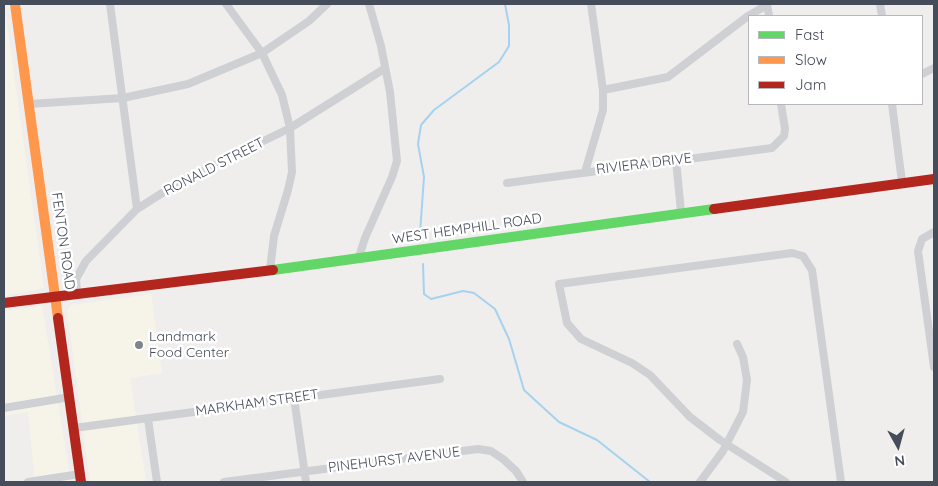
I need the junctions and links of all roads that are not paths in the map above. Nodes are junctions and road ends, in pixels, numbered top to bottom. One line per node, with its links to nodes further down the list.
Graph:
1 (15, 4): 14 (street, FENTON ROAD)
2 (110, 4): 13 (street)
3 (226, 4): 10 (street)
4 (327, 4): 10 (street)
5 (369, 4): 11 (street)
6 (591, 4): 12 (street)
7 (767, 4): 8 (street)
8 (750, 15)
9 (748, 16): 12 (street)
10 (262, 53): 13 (street); 17 (street)
11 (384, 69): 17 (street, RONALD STREET); 26 (street)
12 (603, 90): 19 (street)
13 (122, 98): 14 (street); 23 (street)
14 (29, 104): 29 (street, FENTON ROAD)
15 (781, 105): 18 (street, RIVIERA DRIVE)
16 (892, 105): 21 (street)
17 (290, 128): 23 (street, RONALD STREET); 27 (street)
18 (676, 160): 19 (street, RIVIERA DRIVE); 24 (street)
19 (585, 172): 22 (street, RIVIERA DRIVE)
20 (934, 179): 21 (street, WEST HEMPHILL ROAD)
21 (902, 182): 24 (street, WEST HEMPHILL ROAD)
22 (506, 183)
23 (137, 209): 28 (street, RONALD STREET)
24 (681, 212): 26 (street, WEST HEMPHILL ROAD)
25 (934, 232): 31 (street)
26 (360, 258): 27 (street, WEST HEMPHILL ROAD)
27 (270, 270): 28 (street, WEST HEMPHILL ROAD)
28 (77, 293): 29 (street, WEST HEMPHILL ROAD)
29 (56, 296): 30 (street, WEST HEMPHILL ROAD); 35 (street, FENTON ROAD)
30 (4, 303)
31 (930, 317): 33 (street)
32 (737, 344): 40 (street)
33 (934, 367)
34 (440, 379): 36 (street, MARKHAM STREET)
35 (70, 397): 37 (street); 39 (street, FENTON ROAD)
36 (294, 398): 38 (street, MARKHAM STREET); 41 (street)
37 (4, 408)
38 (148, 419): 39 (street, MARKHAM STREET); 44 (street)
39 (74, 428): 42 (street, FENTON ROAD)
40 (726, 443): 48 (street); 49 (street); 50 (street)
41 (304, 471): 45 (street, PINEHURST AVENUE); 46 (street); 47 (street, PINEHURST AVENUE)
42 (81, 478): 43 (street)
43 (28, 482)
44 (157, 482)
45 (224, 482)
46 (306, 482)
47 (523, 482)
48 (700, 482)
49 (786, 482)
50 (840, 482)

